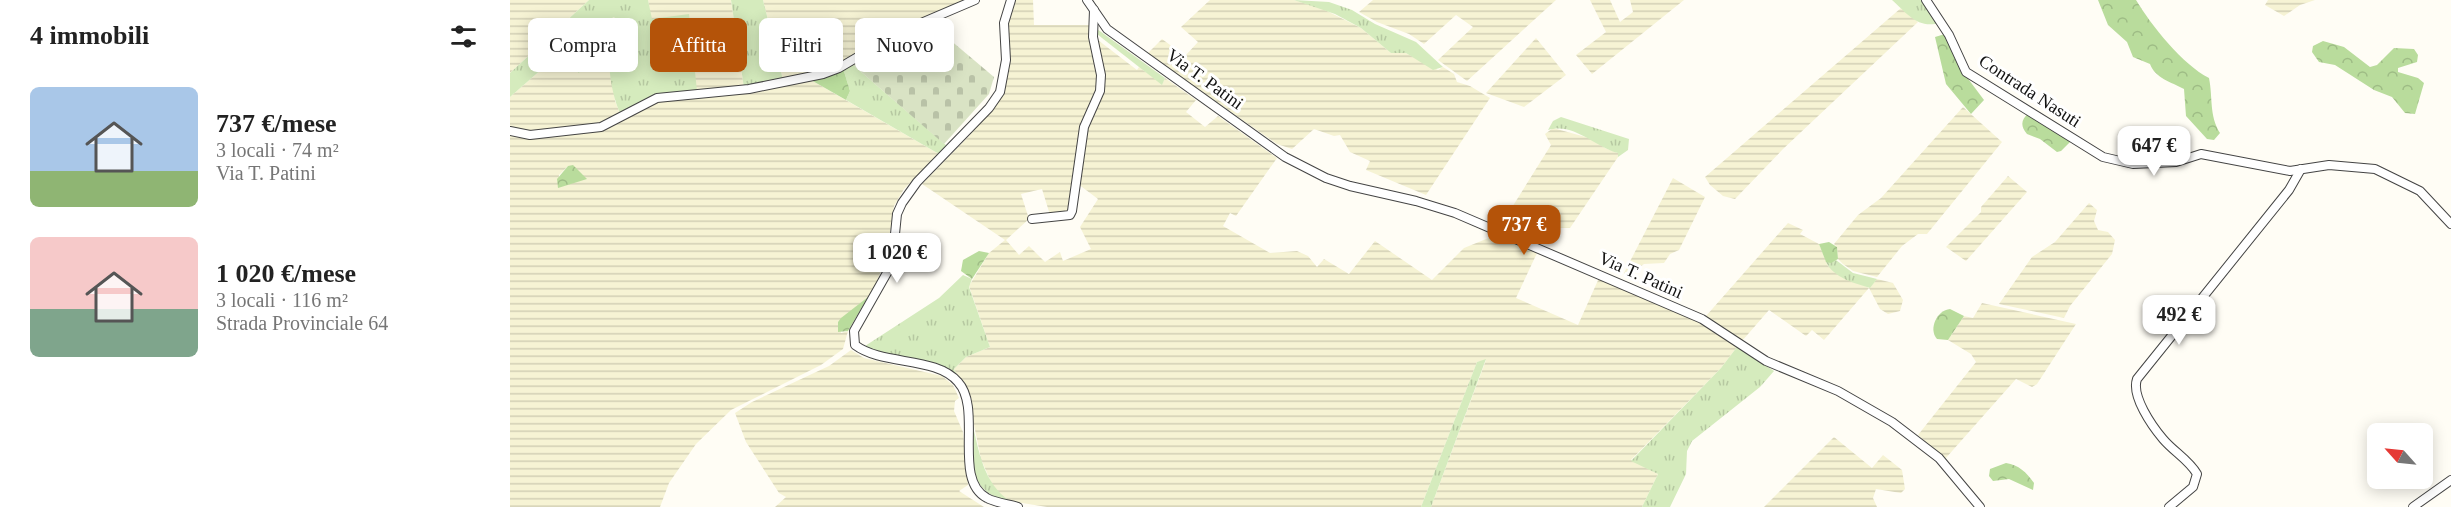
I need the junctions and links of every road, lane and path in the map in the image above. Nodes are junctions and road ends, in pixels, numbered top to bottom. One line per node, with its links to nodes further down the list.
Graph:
1 (975, 0): 6 (street)
2 (1011, 0): 11 (street)
3 (1087, 0): 5 (street, Via T. Patini)
4 (1926, 0): 7 (street, Contrada Nasuti)
5 (1094, 10): 8 (street); 12 (street, Via T. Patini)
6 (510, 131)
7 (2301, 169): 9 (street, Contrada Nasuti); 13 (street)
8 (1032, 219)
9 (2451, 224)
10 (2451, 480): 14 (street)
11 (1018, 507)
12 (1980, 507)
13 (2169, 507)
14 (2414, 507)

